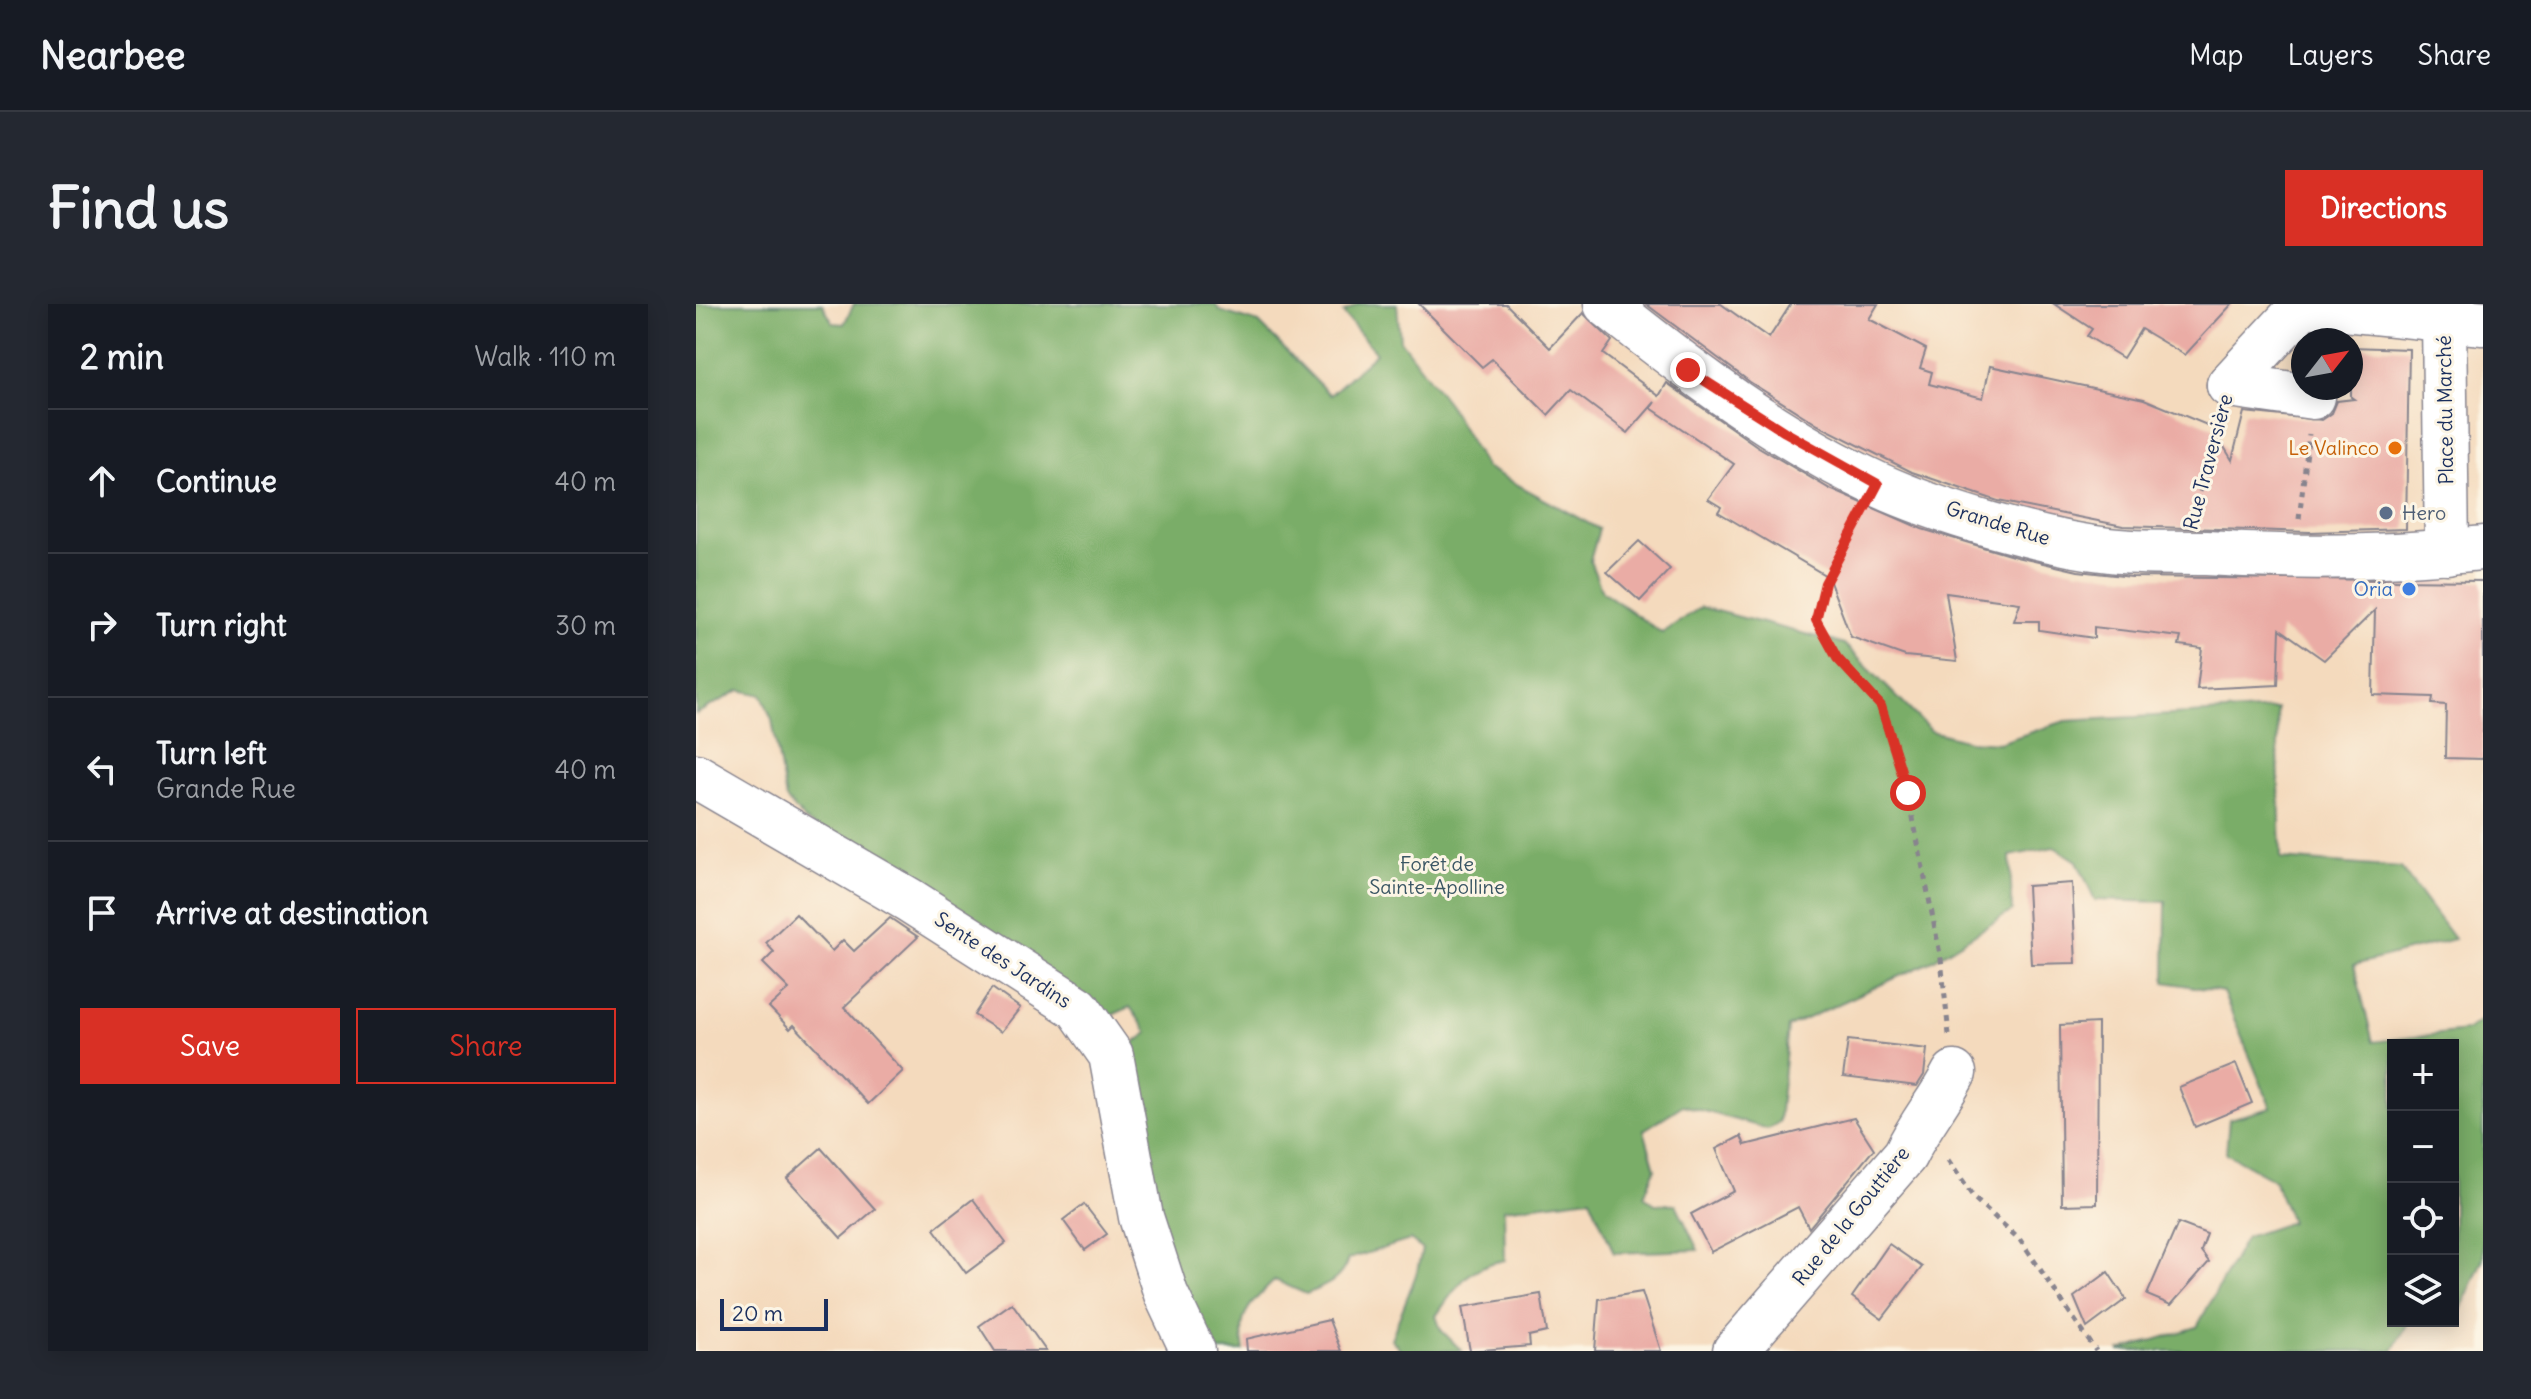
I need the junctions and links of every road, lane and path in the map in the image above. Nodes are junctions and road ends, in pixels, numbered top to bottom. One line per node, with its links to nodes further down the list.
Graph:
1 (1606, 304): 7 (street, Grande Rue)
2 (2304, 304): 3 (street); 4 (street, Rue Traversière)
3 (2464, 321): 8 (street, Place du Marché)
4 (2229, 385): 5 (street); 9 (path, Rue Traversière)
5 (2291, 390)
6 (2312, 400): 10 (path)
7 (1878, 484): 9 (street, Grande Rue); 12 (path)
8 (2465, 550): 10 (street, Grande Rue)
9 (2183, 552): 10 (street, Grande Rue)
10 (2294, 559)
11 (696, 776): 14 (street, Sente des Jardins)
12 (1954, 1073): 13 (street, Rue de la Gouttière)
13 (1921, 1121): 15 (street, Rue de la Gouttière); 16 (path)
14 (1193, 1351)
15 (1735, 1351)
16 (2096, 1351)

